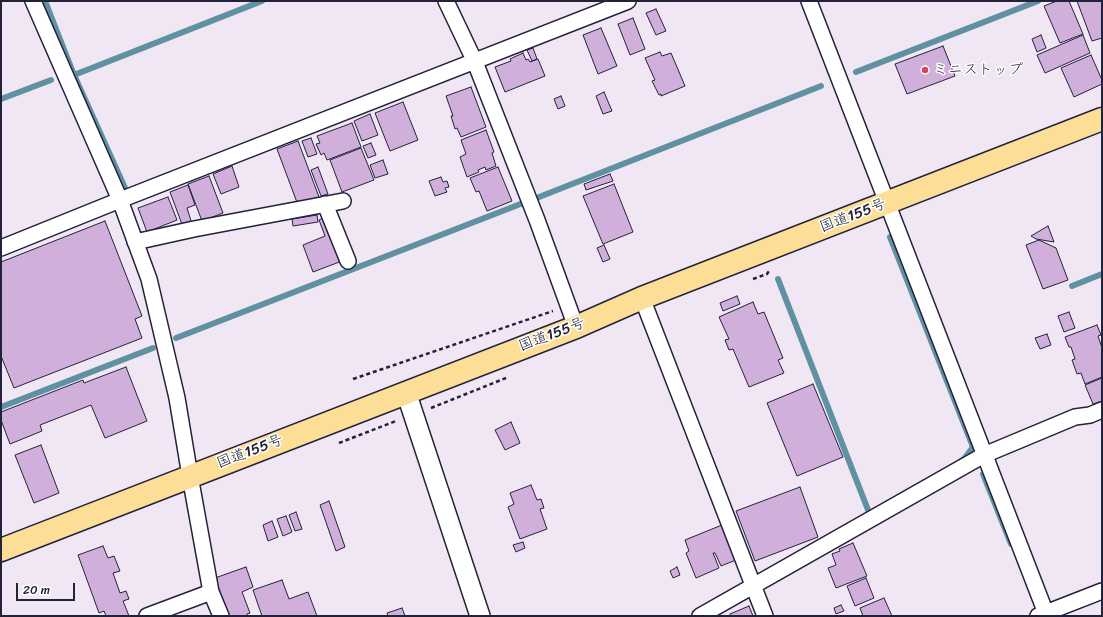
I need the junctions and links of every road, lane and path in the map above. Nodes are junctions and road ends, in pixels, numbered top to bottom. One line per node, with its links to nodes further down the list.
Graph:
1 (33, 1): 7 (street)
2 (446, 1): 5 (street)
3 (628, 1): 5 (street)
4 (809, 1): 9 (street)
5 (475, 62): 7 (street); 15 (street)
6 (1102, 120): 9 (highway, 国道155号)
7 (120, 200): 11 (street); 12 (street)
8 (343, 201): 10 (street)
9 (887, 203): 14 (highway, 国道155号); 20 (street)
10 (325, 204): 11 (street); 13 (street)
11 (135, 242): 21 (street)
12 (1, 248)
13 (348, 261)
14 (642, 298): 16 (highway, 国道155号); 23 (street)
15 (568, 306): 16 (street); 17 (path)
16 (576, 327): 18 (highway, 国道155号)
17 (353, 379)
18 (406, 392): 21 (highway, 国道155号); 29 (street)
19 (1102, 410): 20 (street)
20 (984, 455): 23 (street); 26 (street)
21 (190, 476): 22 (highway, 国道155号); 25 (street)
22 (1, 550)
23 (754, 586): 30 (street); 31 (street)
24 (1102, 591): 26 (street)
25 (211, 592): 27 (street); 28 (street)
26 (1043, 615)
27 (147, 616)
28 (221, 616)
29 (480, 616)
30 (700, 616)
31 (765, 616)

